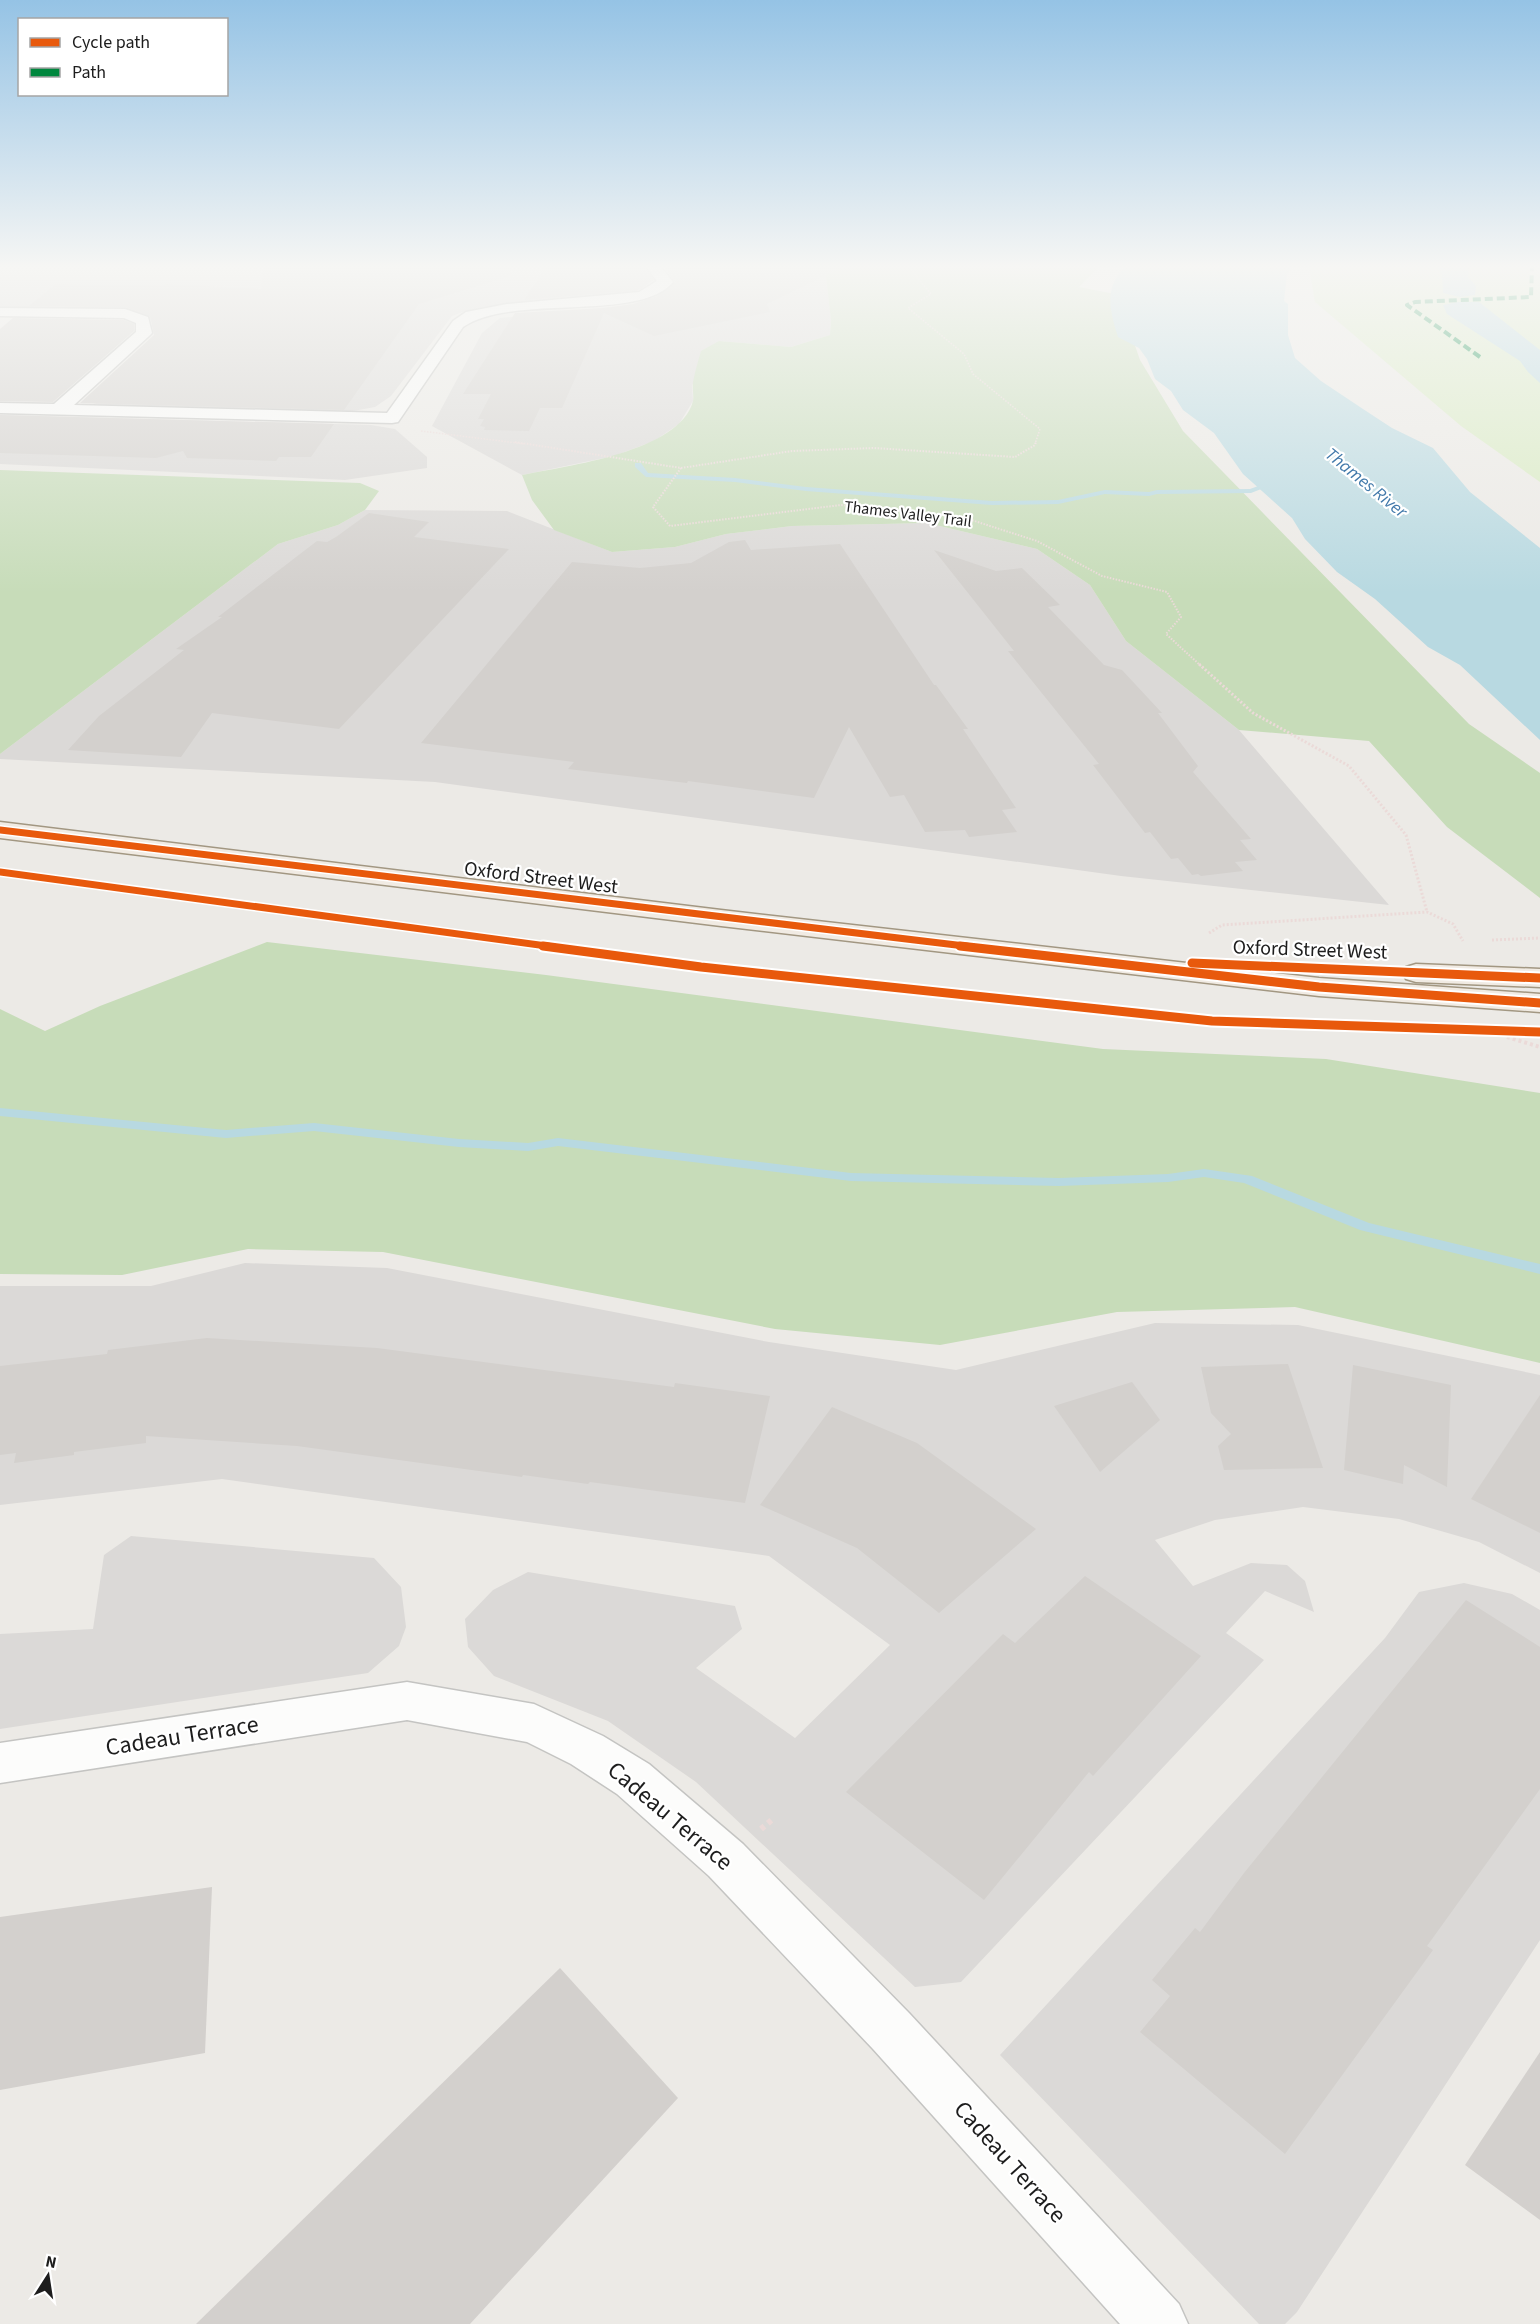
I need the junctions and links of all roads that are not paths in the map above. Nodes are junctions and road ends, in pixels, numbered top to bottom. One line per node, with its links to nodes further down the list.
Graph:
1 (97, 375): 4 (street)
2 (422, 375): 4 (street)
3 (0, 408): 4 (street)
4 (59, 409)
5 (0, 830): 6 (main road, Oxford Street West)
6 (1530, 990)
7 (0, 1763): 8 (street, Cadeau Terrace)
8 (1159, 2324)

